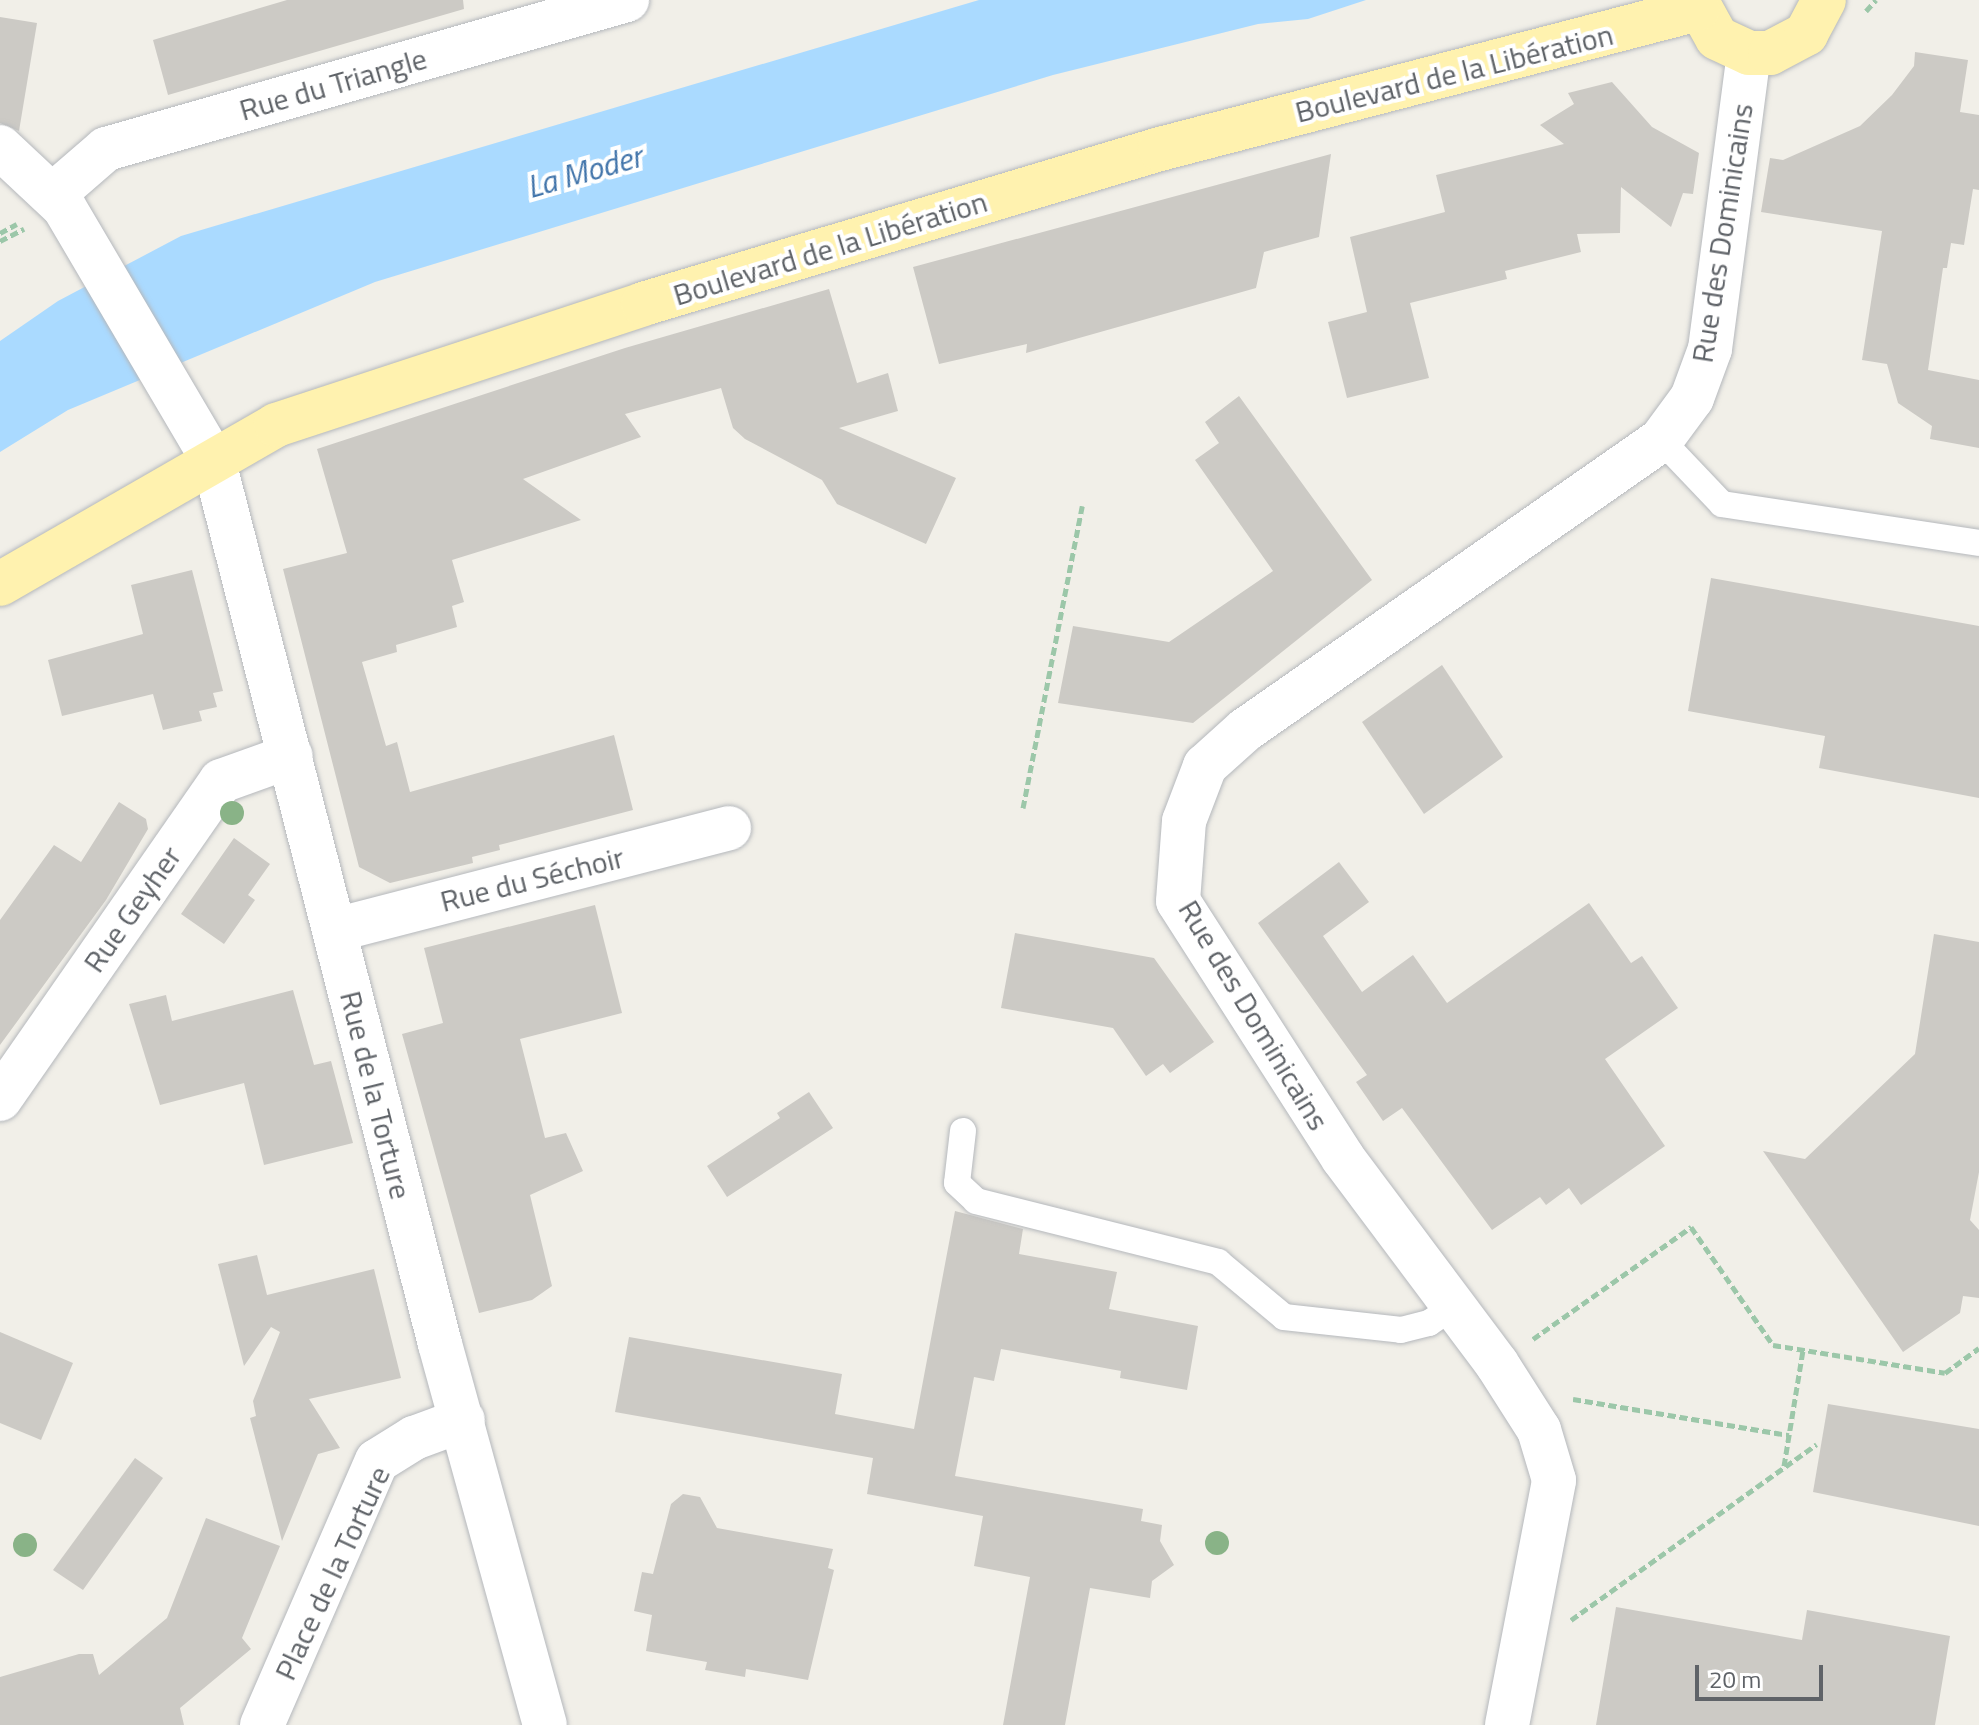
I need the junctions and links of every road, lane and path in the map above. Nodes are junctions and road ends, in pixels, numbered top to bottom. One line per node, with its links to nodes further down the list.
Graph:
1 (627, 0): 6 (street, Rue du Triangle)
2 (1824, 0): 4 (main road)
3 (1697, 5): 4 (main road); 8 (main road, Boulevard de la Libération)
4 (1749, 53): 7 (street, Rue des Dominicains)
5 (0, 147): 6 (street, Rue de la Torture)
6 (54, 194): 8 (street, Rue de la Torture)
7 (1661, 440): 10 (lane); 18 (street, Rue des Dominicains)
8 (214, 462): 11 (main road, Boulevard de la Libération); 12 (street, Rue de la Torture)
9 (1082, 506): 13 (path)
10 (1979, 543)
11 (0, 584)
12 (291, 756): 15 (street, Rue de la Torture); 16 (street, Rue Geyher)
13 (1023, 808)
14 (729, 828): 15 (street, Rue du Séchoir)
15 (335, 930): 23 (street, Rue de la Torture)
16 (0, 1099)
17 (963, 1131): 18 (lane)
18 (1454, 1306): 22 (street, Rue des Dominicains)
19 (1523, 1346): 21 (path)
20 (1979, 1348): 21 (path)
21 (1803, 1350): 24 (path)
22 (1512, 1389): 24 (path); 30 (street, Rue des Dominicains)
23 (463, 1420): 28 (street, Place de la Torture); 29 (street, Rue de la Torture)
24 (1789, 1435): 26 (path)
25 (1817, 1444): 26 (path)
26 (1784, 1467): 27 (path)
27 (1559, 1629)
28 (262, 1725)
29 (545, 1725)
30 (1507, 1725)

